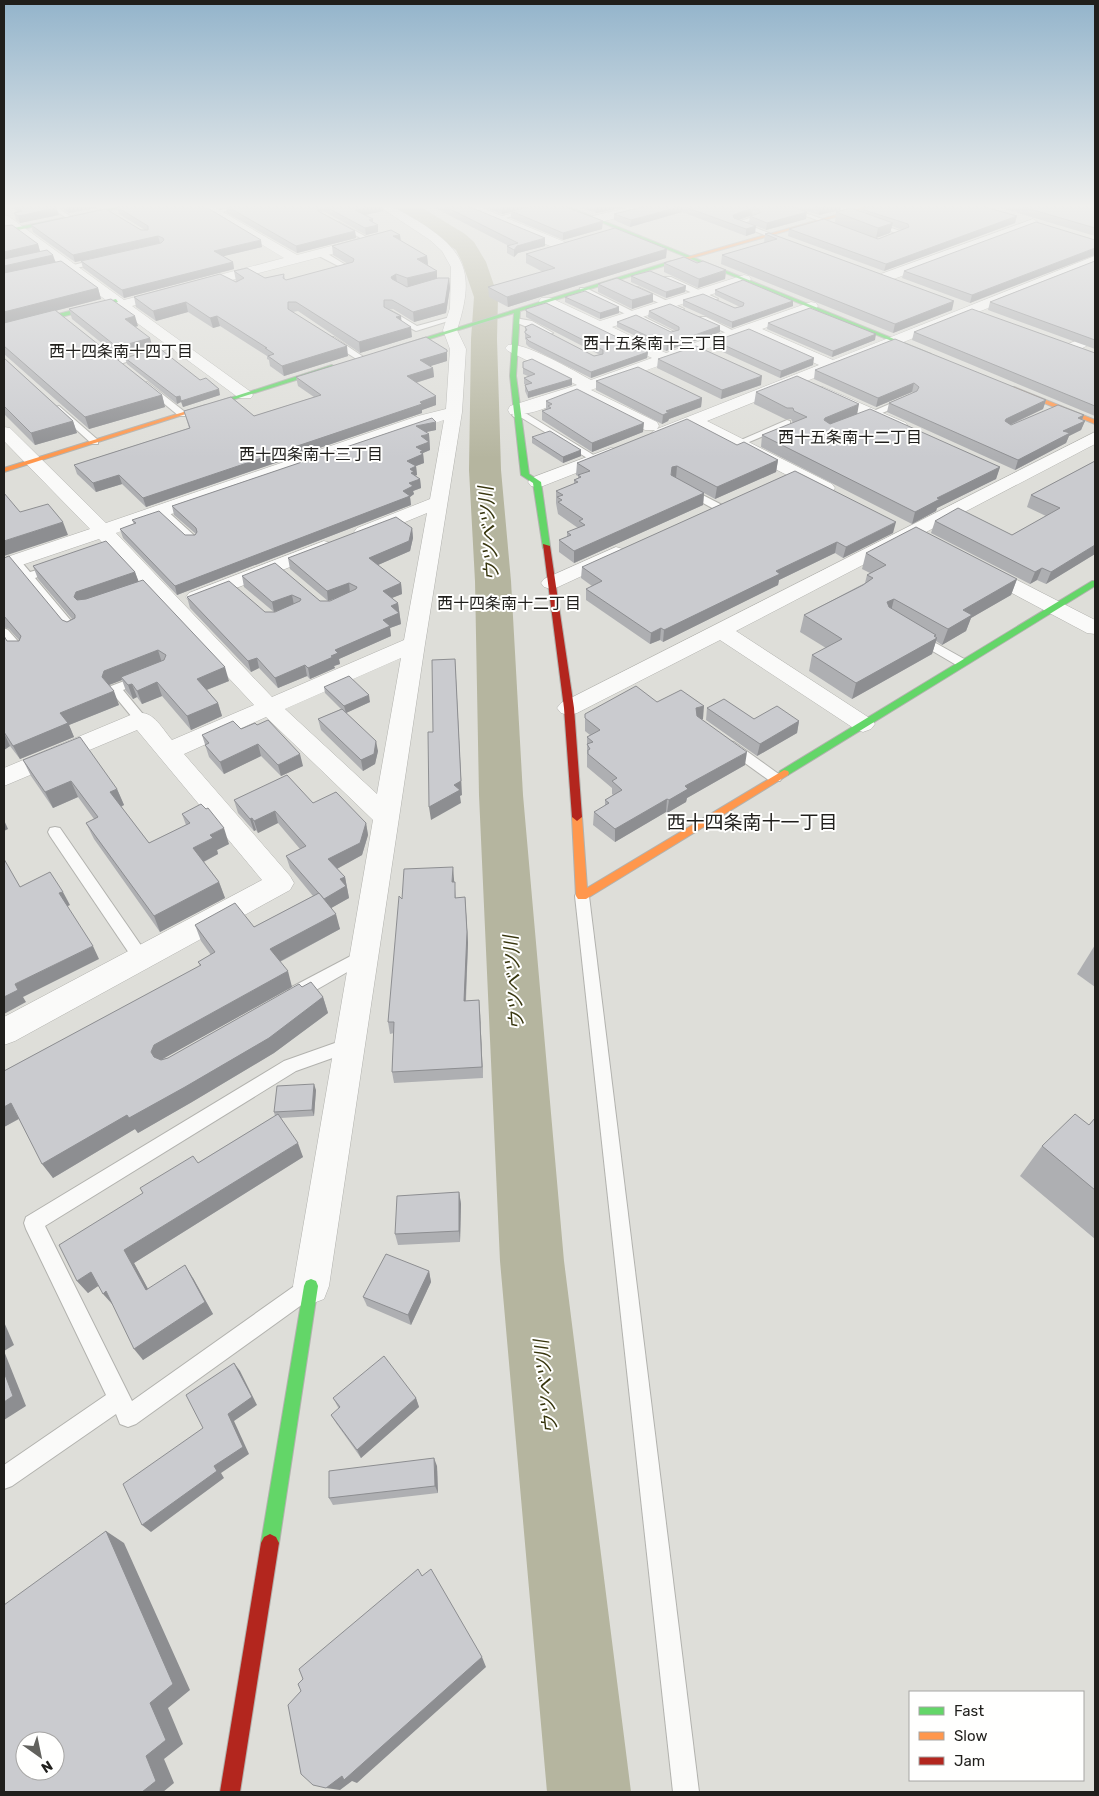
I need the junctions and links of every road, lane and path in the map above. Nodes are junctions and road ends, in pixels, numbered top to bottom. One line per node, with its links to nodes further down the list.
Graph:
1 (101, 291): 13 (street)
2 (182, 291): 13 (street)
3 (456, 291): 25 (street)
4 (580, 291): 12 (street)
5 (585, 291): 22 (lane)
6 (640, 291): 14 (lane)
7 (695, 291): 11 (lane)
8 (707, 291): 11 (street)
9 (773, 291): 17 (street)
10 (1020, 291): 18 (street)
11 (700, 293): 14 (street); 15 (lane)
12 (546, 301): 21 (street); 26 (street)
13 (118, 303): 27 (street); 34 (street)
14 (668, 303): 19 (lane); 22 (street)
15 (723, 303)
16 (955, 303): 18 (street)
17 (811, 306): 29 (street); 33 (street)
18 (973, 310): 24 (street); 33 (street)
19 (685, 311)
20 (389, 313): 25 (lane)
21 (514, 314): 25 (street); 31 (lane); 36 (street)
22 (635, 314): 26 (street); 30 (lane)
23 (693, 315): 29 (lane)
24 (991, 317)
25 (456, 325): 39 (street); 57 (street)
26 (599, 326): 40 (street)
27 (4, 330)
28 (319, 331): 39 (lane)
29 (741, 331): 35 (street); 43 (street)
30 (674, 334)
31 (555, 336)
32 (1095, 337): 37 (street)
33 (893, 340): 41 (street); 43 (street)
34 (176, 345): 42 (lane); 52 (street)
35 (695, 347): 38 (street); 40 (street)
36 (513, 348): 51 (street); 58 (street)
37 (1088, 353)
38 (712, 355)
39 (370, 356): 52 (street)
40 (664, 358): 44 (street)
41 (939, 358)
42 (117, 362)
43 (832, 365): 48 (street)
44 (638, 368): 45 (street); 51 (street)
45 (656, 376)
46 (139, 379): 59 (lane)
47 (763, 379): 50 (street)
48 (797, 380): 50 (street); 60 (street)
49 (1003, 385): 63 (street)
50 (780, 386): 56 (street)
51 (584, 388): 58 (street); 66 (street)
52 (245, 395): 59 (street)
53 (911, 397): 60 (lane)
54 (706, 401): 56 (street)
55 (53, 404): 70 (lane)
56 (724, 409): 61 (street)
57 (454, 412): 79 (street); 81 (street)
58 (516, 412): 73 (lane); 76 (street)
59 (182, 414): 70 (street)
60 (872, 414): 62 (lane); 67 (street)
61 (694, 421): 66 (street); 71 (street)
62 (855, 421)
63 (1095, 422)
64 (787, 423): 71 (lane)
65 (4, 432): 74 (street)
66 (663, 433): 69 (street)
67 (916, 434)
68 (1095, 437): 97 (street)
69 (646, 439)
70 (95, 442): 74 (street)
71 (739, 443): 78 (street)
72 (629, 446): 73 (street)
73 (595, 459): 76 (street)
74 (33, 461): 75 (street); 84 (street)
75 (4, 470)
76 (538, 482): 90 (street)
77 (675, 483): 80 (lane)
78 (846, 498)
79 (440, 502): 92 (street); 99 (street)
80 (726, 503): 82 (street)
81 (160, 510): 83 (lane); 84 (street)
82 (700, 515)
83 (193, 540)
84 (109, 542): 87 (street); 92 (street)
85 (630, 547): 90 (street)
86 (966, 561): 93 (street)
87 (9, 563): 89 (lane)
88 (64, 564): 89 (lane)
89 (28, 577): 95 (lane)
90 (551, 583): 104 (street)
91 (1095, 583): 93 (street)
92 (174, 605): 103 (street)
93 (1055, 607): 94 (street); 101 (street)
94 (1095, 628)
95 (73, 630)
96 (905, 630): 101 (lane)
97 (720, 631): 104 (street); 106 (street)
98 (4, 632): 100 (lane)
99 (414, 644): 103 (street); 111 (street)
100 (18, 650)
101 (962, 663): 106 (street)
102 (155, 673): 105 (lane)
103 (269, 707): 108 (street); 111 (street)
104 (569, 708): 113 (street)
105 (141, 719): 108 (street); 109 (street)
106 (863, 724): 110 (street)
107 (716, 736): 110 (lane)
108 (168, 752): 115 (street)
109 (4, 778)
110 (775, 778): 113 (street)
111 (386, 817): 114 (street)
112 (55, 832): 115 (lane)
113 (582, 896): 123 (lane)
114 (364, 955): 116 (lane); 118 (street)
115 (141, 958): 117 (street)
116 (279, 1003)
117 (4, 1032)
118 (349, 1045): 119 (street); 120 (lane)
119 (311, 1286): 120 (lane); 122 (street)
120 (120, 1398): 121 (lane)
121 (4, 1478)
122 (230, 1792)
123 (686, 1792)

